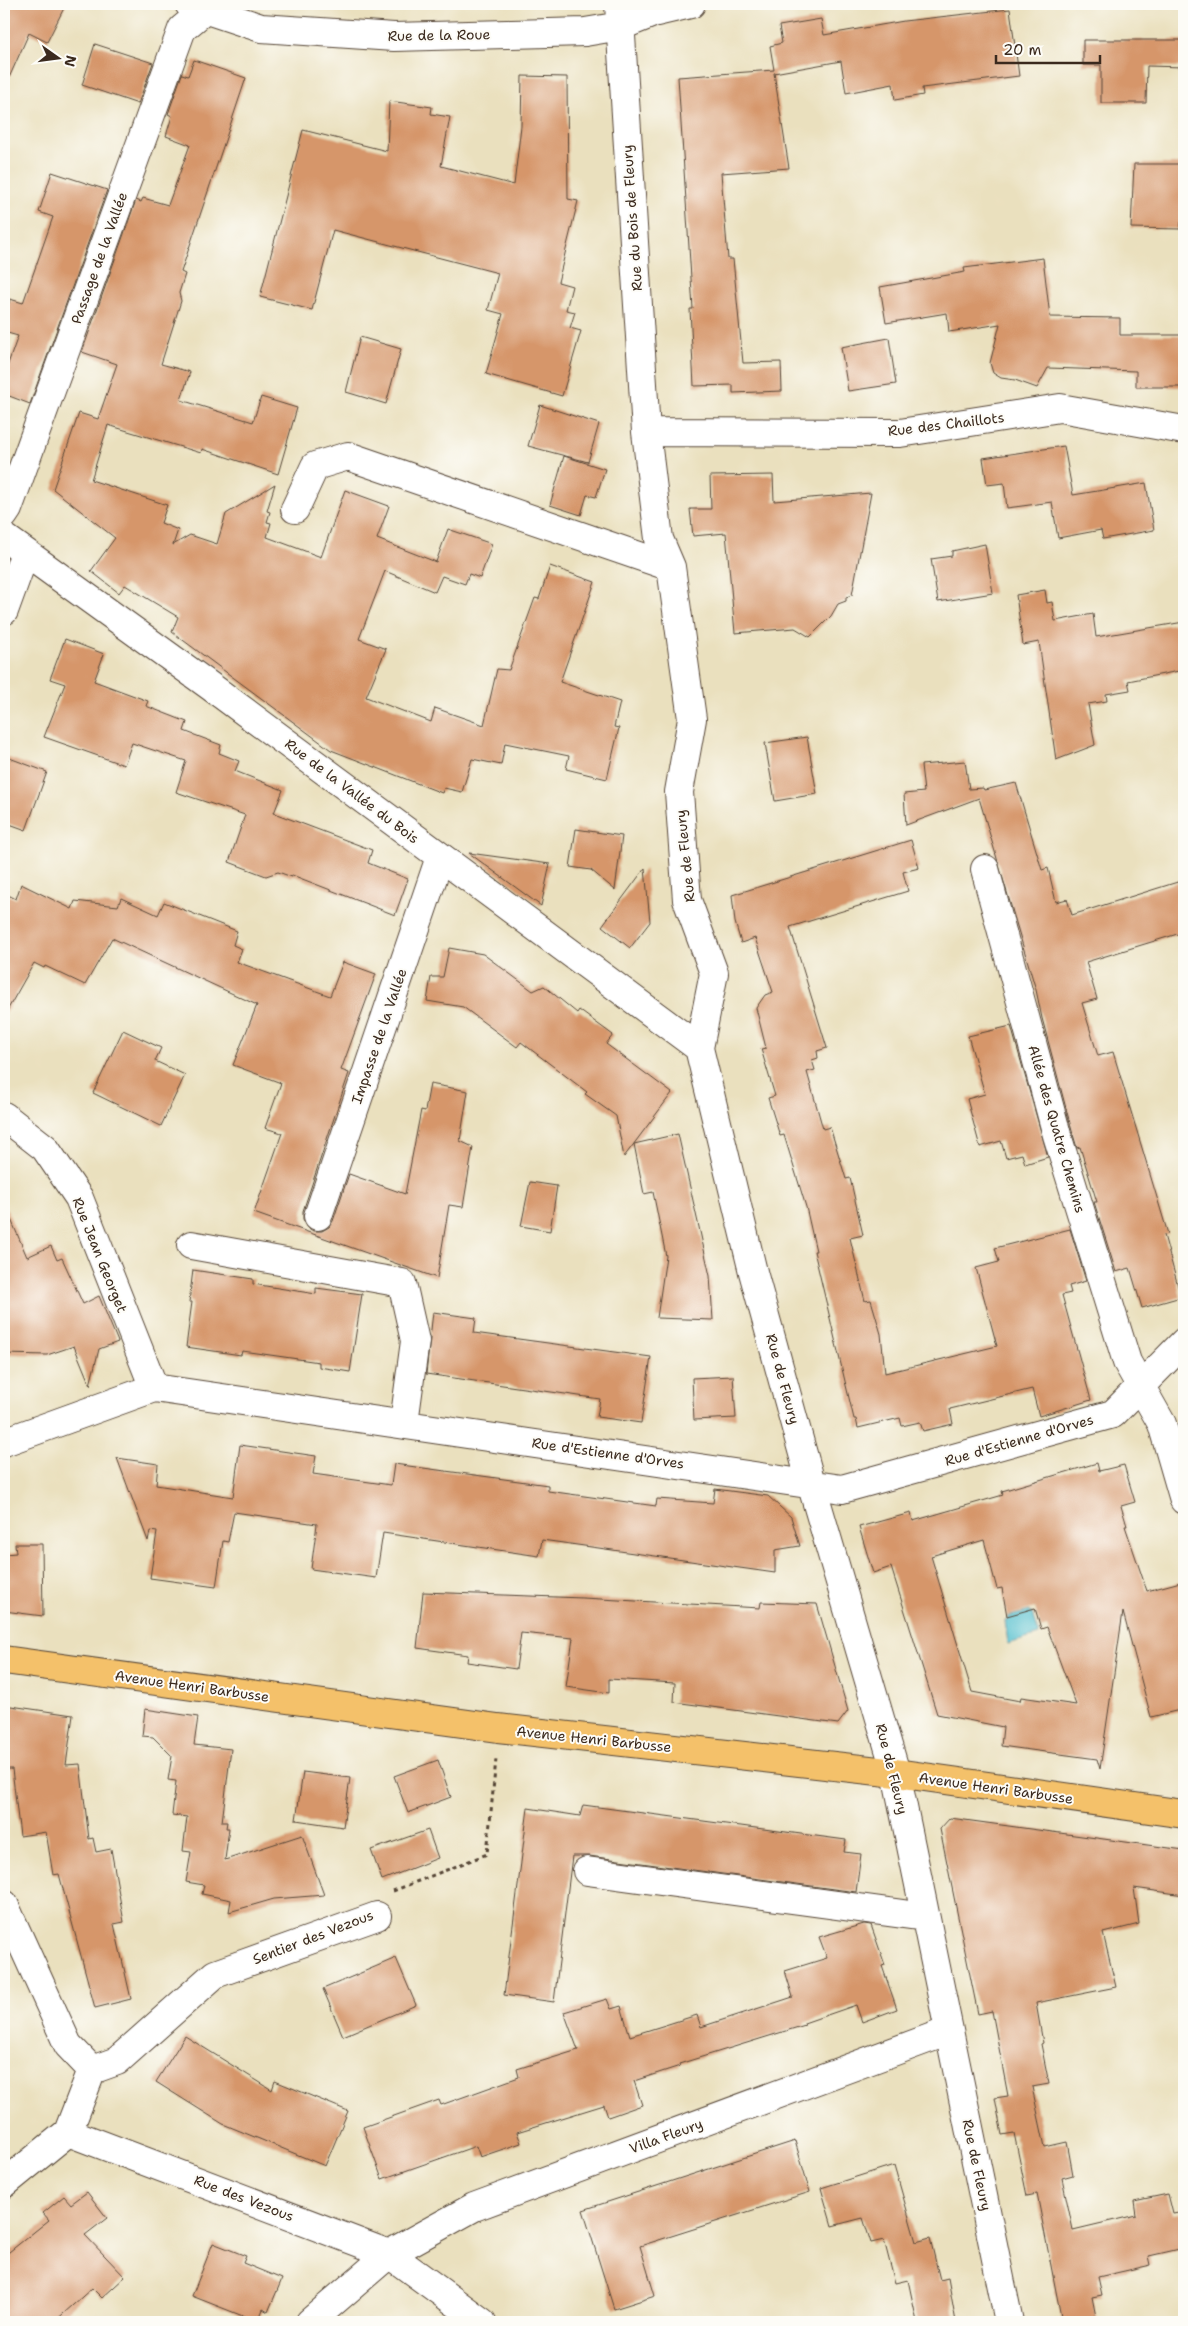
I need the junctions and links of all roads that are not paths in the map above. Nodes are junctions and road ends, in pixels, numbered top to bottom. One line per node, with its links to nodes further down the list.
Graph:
1 (691, 4): 3 (street, Rue de la Roue)
2 (197, 6): 3 (street, Rue de la Roue); 7 (street, Passage de la Vallée)
3 (620, 15): 5 (street, Rue du Bois de Fleury)
4 (1184, 430): 5 (street, Rue des Chaillots)
5 (646, 432): 9 (street, Rue de Fleury)
6 (295, 509): 9 (street)
7 (4, 515)
8 (14, 545): 10 (street); 11 (street, Rue de la Vallée du Bois)
9 (671, 567): 13 (street, Rue de Fleury)
10 (4, 611)
11 (440, 857): 13 (street, Rue de la Vallée du Bois); 15 (street, Impasse de la Vallée)
12 (984, 869): 18 (street, Allée des Quatre Chemins)
13 (699, 1048): 22 (street, Rue de Fleury)
14 (4, 1116): 19 (street, Rue Jean Georget)
15 (318, 1216)
16 (191, 1245): 20 (street)
17 (1184, 1342): 18 (street, Rue d'Estienne d'Orves)
18 (1140, 1385): 22 (street, Rue d'Estienne d'Orves); 23 (street, Allée des Quatre Chemins)
19 (154, 1388): 20 (street, Rue d'Estienne d'Orves); 21 (street, Rue d'Estienne d'Orves)
20 (404, 1423): 22 (street, Rue d'Estienne d'Orves)
21 (4, 1442)
22 (811, 1483): 25 (street, Rue de Fleury)
23 (1184, 1500)
24 (4, 1660): 25 (main road, Avenue Henri Barbusse)
25 (896, 1773): 26 (main road, Avenue Henri Barbusse); 30 (street, Rue de Fleury)
26 (1184, 1814)
27 (587, 1871): 30 (street)
28 (4, 1904): 32 (street)
29 (377, 1916): 32 (street, Sentier des Vezous)
30 (925, 1916): 31 (street, Rue de Fleury)
31 (949, 2031): 35 (street, Villa Fleury); 38 (street, Rue de Fleury)
32 (92, 2070): 33 (street)
33 (68, 2132): 34 (street); 35 (street, Rue des Vezous)
34 (4, 2184)
35 (389, 2254): 36 (street, Villa Fleury); 37 (street, Rue des Vezous)
36 (310, 2322)
37 (482, 2322)
38 (1009, 2322)

